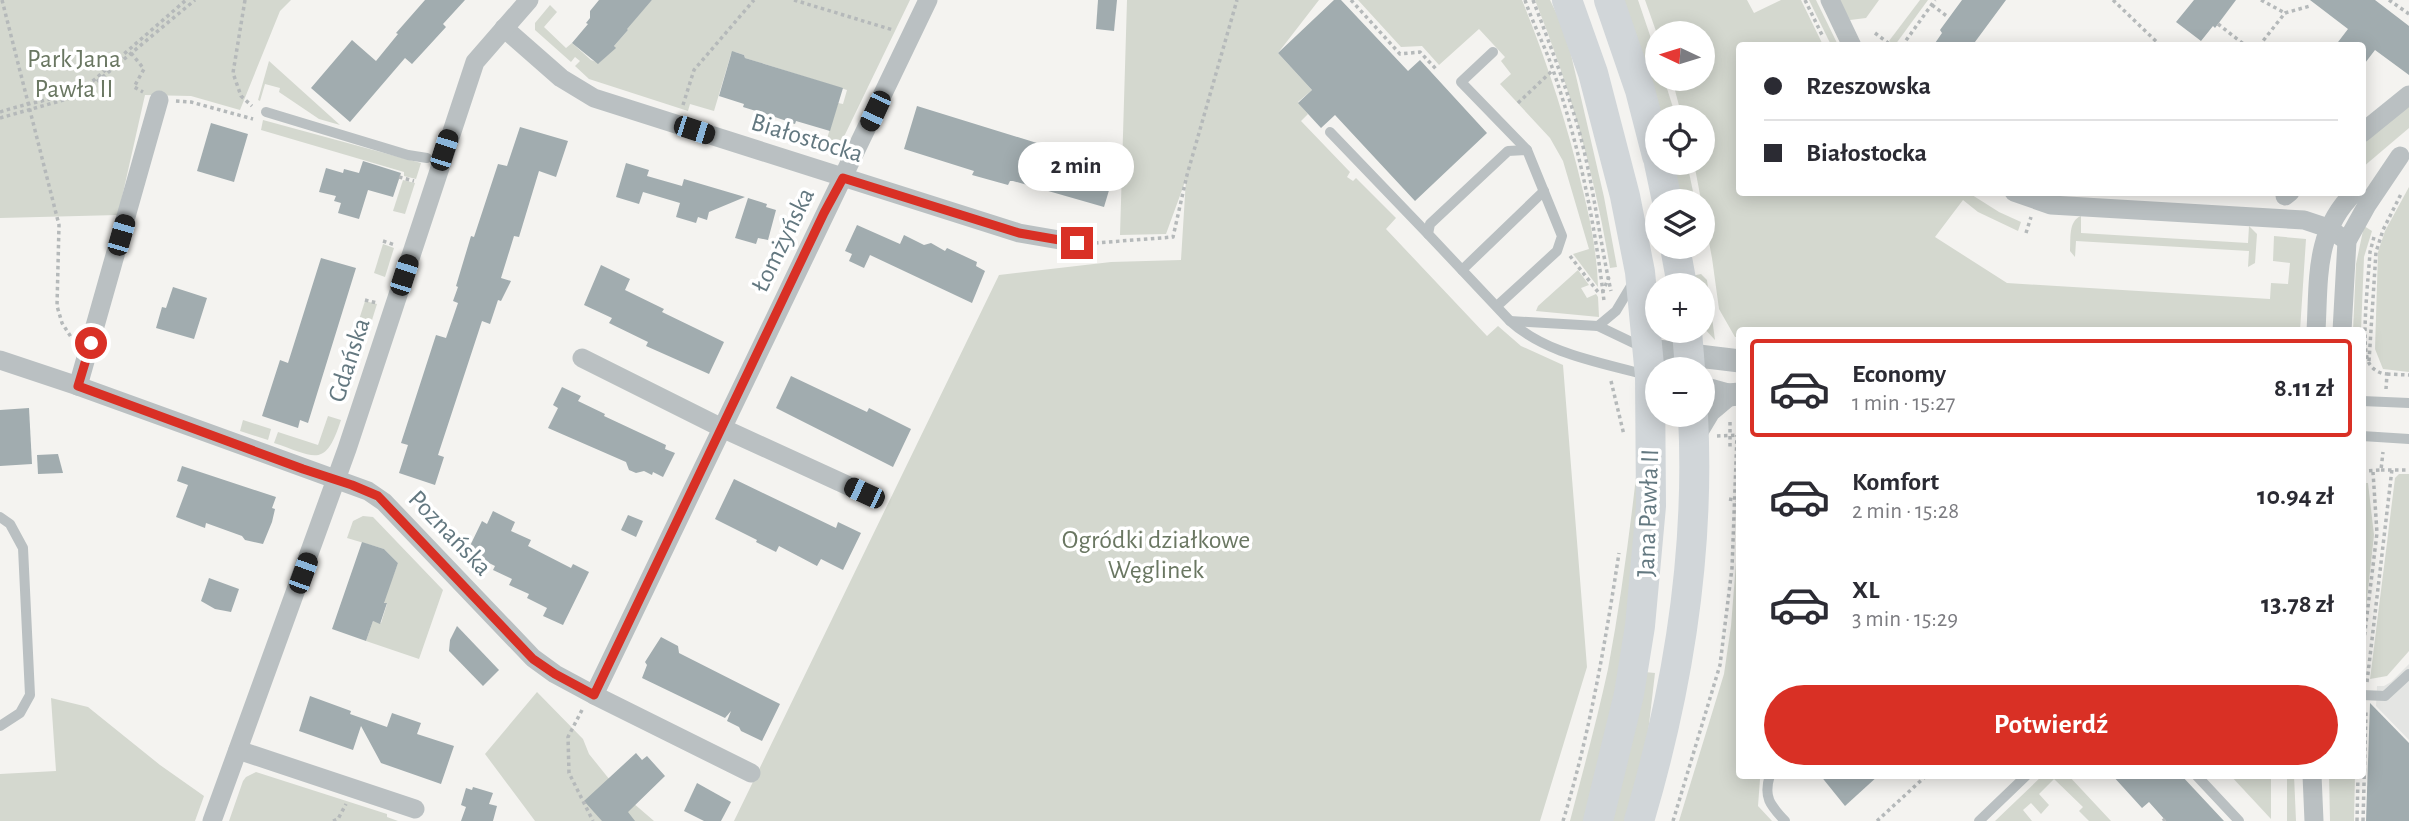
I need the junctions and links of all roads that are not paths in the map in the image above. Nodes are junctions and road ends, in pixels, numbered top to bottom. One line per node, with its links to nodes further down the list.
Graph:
1 (529, 0): 6 (street, Gdańska)
2 (928, 0): 18 (street, Łomżyńska)
3 (1567, 0): 28 (main road, Jana Pawła II)
4 (1609, 0): 11 (main road)
5 (1830, 0): 7 (street)
6 (503, 28): 18 (street, Białostocka); 52 (street, Gdańska)
7 (1850, 42)
8 (1493, 52): 15 (lane)
9 (2409, 95): 13 (street)
10 (151, 97): 41 (street)
11 (1645, 109)
12 (260, 113): 17 (lane)
13 (2366, 130)
14 (1329, 132): 24 (lane)
15 (1527, 150): 20 (lane); 24 (lane)
16 (2404, 153): 19 (street); 26 (street)
17 (427, 158)
18 (843, 178): 25 (street, Białostocka); 49 (street, Łomżyńska)
19 (2366, 183)
20 (1544, 191): 27 (lane); 29 (lane)
21 (2026, 196): 23 (street)
22 (2351, 196): 23 (street)
23 (2328, 228): 26 (street); 32 (street)
24 (1428, 234): 27 (lane)
25 (1081, 241)
26 (2347, 241): 33 (street)
27 (1462, 270): 29 (lane)
28 (1629, 274): 31 (lane); 35 (main road, Jana Pawła II)
29 (1497, 306): 30 (lane)
30 (1510, 321): 31 (lane); 40 (lane)
31 (1598, 326): 39 (lane)
32 (2316, 327)
33 (2342, 327)
34 (1688, 351): 38 (street)
35 (1649, 357)
36 (582, 358): 49 (street)
37 (0, 360): 41 (street, Poznańska)
38 (1736, 360)
39 (1645, 363)
40 (1645, 367)
41 (78, 386): 52 (street, Poznańska)
42 (1715, 393): 43 (street)
43 (1733, 400): 46 (street)
44 (2366, 401): 45 (lane)
45 (2409, 403)
46 (1715, 408)
47 (1652, 427): 67 (main road, Jana Pawła II)
48 (1693, 427): 68 (main road, Jana Pawła II)
49 (722, 428): 53 (street); 57 (street, Łomżyńska)
50 (2366, 436): 51 (lane)
51 (2409, 439)
52 (336, 481): 57 (street, Poznańska); 59 (street, Gdańska)
53 (864, 493)
54 (0, 517): 58 (lane)
55 (2409, 674): 56 (lane)
56 (2366, 695)
57 (590, 699): 60 (street, Poznańska)
58 (0, 726)
59 (238, 750): 65 (street); 66 (street, Gdańska)
60 (751, 773)
61 (1769, 779): 69 (lane)
62 (2022, 779): 70 (lane)
63 (2200, 779): 71 (lane)
64 (2312, 779): 72 (street)
65 (415, 809)
66 (212, 821)
67 (1598, 821)
68 (1639, 821)
69 (1785, 821)
70 (1979, 821)
71 (2239, 821)
72 (2314, 821)

